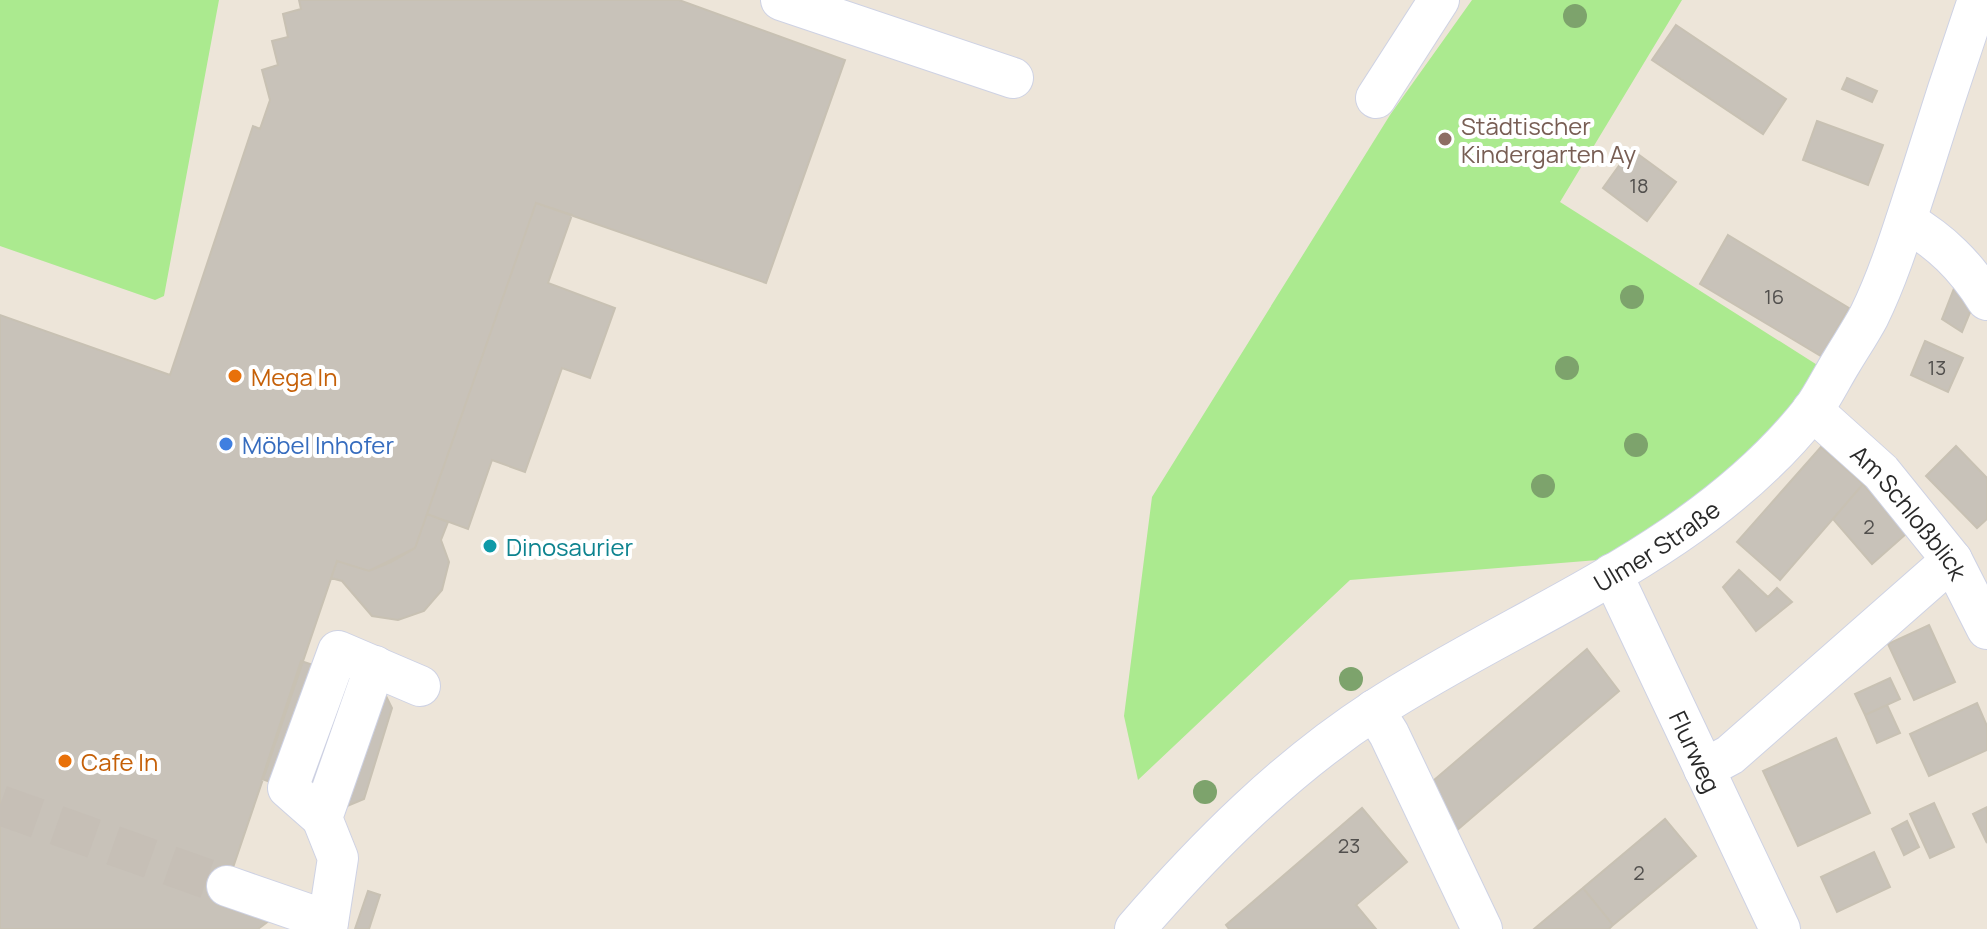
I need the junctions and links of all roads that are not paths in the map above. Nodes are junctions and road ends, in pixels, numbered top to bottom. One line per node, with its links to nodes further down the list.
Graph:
1 (781, 0): 5 (street)
2 (1439, 0): 6 (street)
3 (1978, 0): 4 (street, Ulmer Straße)
4 (1971, 74): 7 (street, Ulmer Straße)
5 (1013, 78)
6 (1376, 98)
7 (1906, 221): 8 (street); 9 (street, Ulmer Straße)
8 (1987, 300)
9 (1812, 410): 10 (street, Am Schloßblick); 11 (street, Ulmer Straße)
10 (1952, 560): 12 (street, Am Schloßblick); 17 (street)
11 (1612, 574): 15 (street, Ulmer Straße); 17 (street, Flurweg)
12 (1987, 629)
13 (375, 666): 14 (street); 16 (street); 18 (street)
14 (420, 686)
15 (1374, 710): 20 (street, Ulmer Straße); 23 (street)
16 (310, 725): 18 (street); 18 (street)
17 (1704, 769): 24 (street, Flurweg)
18 (339, 772): 21 (street)
19 (227, 886): 21 (street)
20 (1171, 913): 22 (street, Ulmer Straße)
21 (328, 925)
22 (1135, 929)
23 (1482, 929)
24 (1780, 929)

